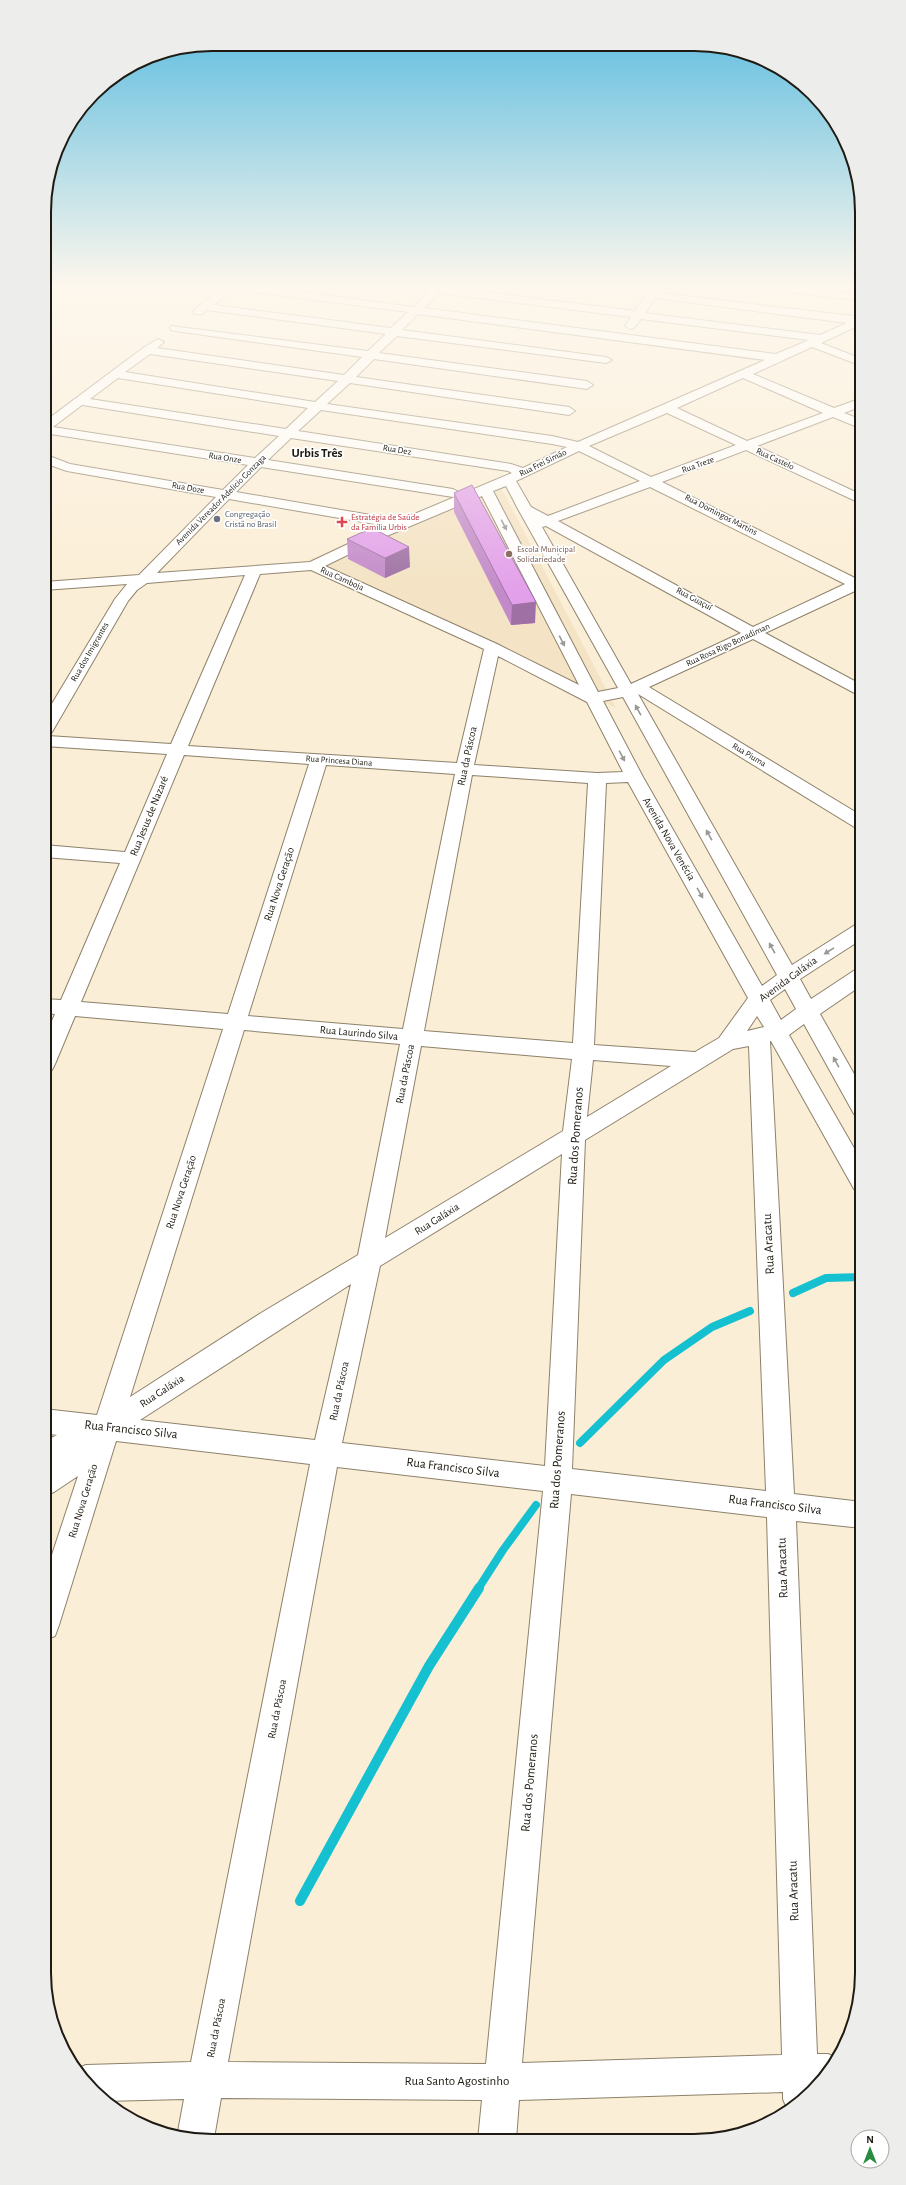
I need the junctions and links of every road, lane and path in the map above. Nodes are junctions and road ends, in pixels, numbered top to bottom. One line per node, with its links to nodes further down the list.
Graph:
1 (94, 390): 8 (street)
2 (215, 390): 10 (street, Rua Domingos Martins)
3 (334, 390): 10 (street, Avenida Vereador Adelicio Gonzaga)
4 (415, 390): 12 (street)
5 (584, 390): 12 (street)
6 (707, 390): 11 (street, Rua Frei Simão)
7 (781, 390): 13 (street)
8 (80, 401): 15 (street); 18 (street, Rua Dez)
9 (855, 405): 13 (street, Rua Treze)
10 (316, 406): 17 (street, Rua Domingos Martins); 18 (street, Avenida Vereador Adelicio Gonzaga)
11 (666, 408): 19 (street, Rua Frei Simão); 20 (street, Rua Castelo)
12 (569, 412): 17 (street)
13 (834, 413): 14 (street); 20 (street, Rua Treze)
14 (855, 422)
15 (51, 424)
16 (51, 430): 22 (street, Rua Onze)
17 (558, 430): 19 (street, Rua Domingos Martins); 23 (street)
18 (289, 433): 22 (street, Avenida Vereador Adelicio Gonzaga); 23 (street, Rua Dez)
19 (579, 446): 23 (street, Rua Frei Simão); 24 (street, Rua Domingos Martins)
20 (747, 447): 24 (street, Rua Treze); 28 (street, Rua Castelo)
21 (51, 461): 27 (street, Rua Doze)
22 (257, 463): 26 (street, Rua Onze); 27 (street, Avenida Vereador Adelicio Gonzaga)
23 (514, 474): 25 (street, Rua Frei Simão); 26 (street, Rua Frei Simão); 30 (street, Avenida Nova Venécia)
24 (653, 481): 30 (street, Rua Treze); 38 (street, Rua Domingos Martins)
25 (486, 490): 31 (street, Rua Frei Simão); 34 (street, Avenida Nova Venécia, one-way to 34)
26 (453, 493): 29 (street, Rua Frei Simão)
27 (225, 494): 29 (street, Rua Doze); 37 (street, Avenida Vereador Adelicio Gonzaga)
28 (855, 497)
29 (388, 522): 31 (street, Rua Doze); 32 (street, Rua Frei Simão)
30 (541, 523): 33 (street, Avenida Nova Venécia); 41 (street, Rua Guaçuí)
31 (405, 525): 32 (street, Rua Frei Simão)
32 (377, 535): 35 (street, Rua Frei Simão)
33 (545, 544): 34 (street); 44 (street, Avenida Nova Venécia)
34 (515, 547): 45 (street, Avenida Nova Venécia, one-way to 45)
35 (313, 566): 36 (street, Rua Camboja); 42 (street, Rua Camboja)
36 (255, 570): 37 (street, Rua Camboja); 48 (street, Rua Jesus de Nazaré)
37 (143, 579): 39 (street, Rua Camboja); 46 (street, Rua dos Imigrantes)
38 (855, 582)
39 (51, 586)
40 (855, 586): 41 (street, Rua Rosa Rigo Bonadiman)
41 (755, 632): 43 (street, Rua Guaçuí); 44 (street, Rua Rosa Rigo Bonadiman)
42 (492, 646): 45 (street, Rua Camboja); 50 (street, Rua da Páscoa)
43 (855, 688)
44 (632, 689): 45 (street, Rua Rosa Rigo Bonadiman); 53 (street, Avenida Nova Venécia, one-way to 44); 54 (street, Rua Piuma)
45 (591, 698): 51 (street, Avenida Nova Venécia, one-way to 51)
46 (51, 720)
47 (51, 741): 48 (street, Rua Princesa Diana)
48 (176, 750): 49 (street, Rua Princesa Diana); 56 (street, Rua Jesus de Nazaré)
49 (320, 760): 50 (street, Rua Princesa Diana); 64 (street, Rua Nova Geração)
50 (464, 770): 52 (street, Rua Princesa Diana); 66 (street, Rua da Páscoa)
51 (634, 777): 52 (street, Rua Princesa Diana); 53 (street, Avenida Nova Venécia)
52 (597, 778): 69 (street, Rua dos Pomeranos)
53 (667, 799): 58 (street, Avenida Nova Venécia, one-way to 53); 60 (street, Avenida Nova Venécia, one-way to 60)
54 (855, 820)
55 (51, 852): 56 (street)
56 (132, 858): 62 (street, Rua Jesus de Nazaré)
57 (855, 934): 58 (street, Avenida Galáxia, one-way to 58)
58 (788, 977): 60 (street, Avenida Galáxia); 63 (street, Avenida Nova Venécia)
59 (855, 980): 63 (street)
60 (759, 998): 65 (street, Avenida Nova Venécia); 67 (street, Avenida Galáxia)
61 (51, 1007): 62 (street, Rua Laurindo Silva)
62 (68, 1008): 64 (street, Rua Laurindo Silva); 68 (street, Rua Jesus de Nazaré)
63 (807, 1011): 65 (street); 71 (street, Avenida Nova Venécia, one-way to 63)
64 (234, 1023): 66 (street, Rua Laurindo Silva); 76 (street, Rua Nova Geração)
65 (768, 1034): 67 (street, Rua Galáxia); 73 (street, Avenida Nova Venécia); 81 (street, Rua Aracatu)
66 (412, 1038): 69 (street, Rua Laurindo Silva); 74 (street, Rua da Páscoa)
67 (727, 1043): 70 (street, Rua Galáxia)
68 (51, 1048)
69 (583, 1052): 70 (street, Rua Laurindo Silva); 72 (street, Rua dos Pomeranos)
70 (698, 1060): 72 (street, Rua Galáxia)
71 (855, 1083)
72 (574, 1134): 74 (street, Rua Galáxia); 80 (street, Rua dos Pomeranos)
73 (855, 1172)
74 (369, 1261): 76 (street, Rua Galáxia); 77 (street, Rua da Páscoa)
75 (51, 1422): 76 (street, Rua Francisco Silva)
76 (101, 1433): 77 (street, Rua Francisco Silva); 78 (street, Rua Galáxia); 79 (street, Rua Galáxia); 83 (street, Rua Nova Geração)
77 (326, 1453): 80 (street, Rua Francisco Silva); 84 (street, Rua da Páscoa)
78 (51, 1454)
79 (51, 1478)
80 (558, 1481): 81 (street, Rua Francisco Silva); 86 (street, Rua dos Pomeranos)
81 (781, 1506): 82 (street, Rua Francisco Silva); 85 (street, Rua Aracatu)
82 (855, 1514)
83 (51, 1601)
84 (206, 2080): 86 (street, Rua Santo Agostinho); 87 (street, Rua Santo Agostinho); 88 (street, Rua da Páscoa)
85 (810, 2081): 86 (street, Rua Santo Agostinho)
86 (502, 2082): 89 (street, Rua dos Pomeranos)
87 (94, 2083)
88 (196, 2133)
89 (498, 2134)

